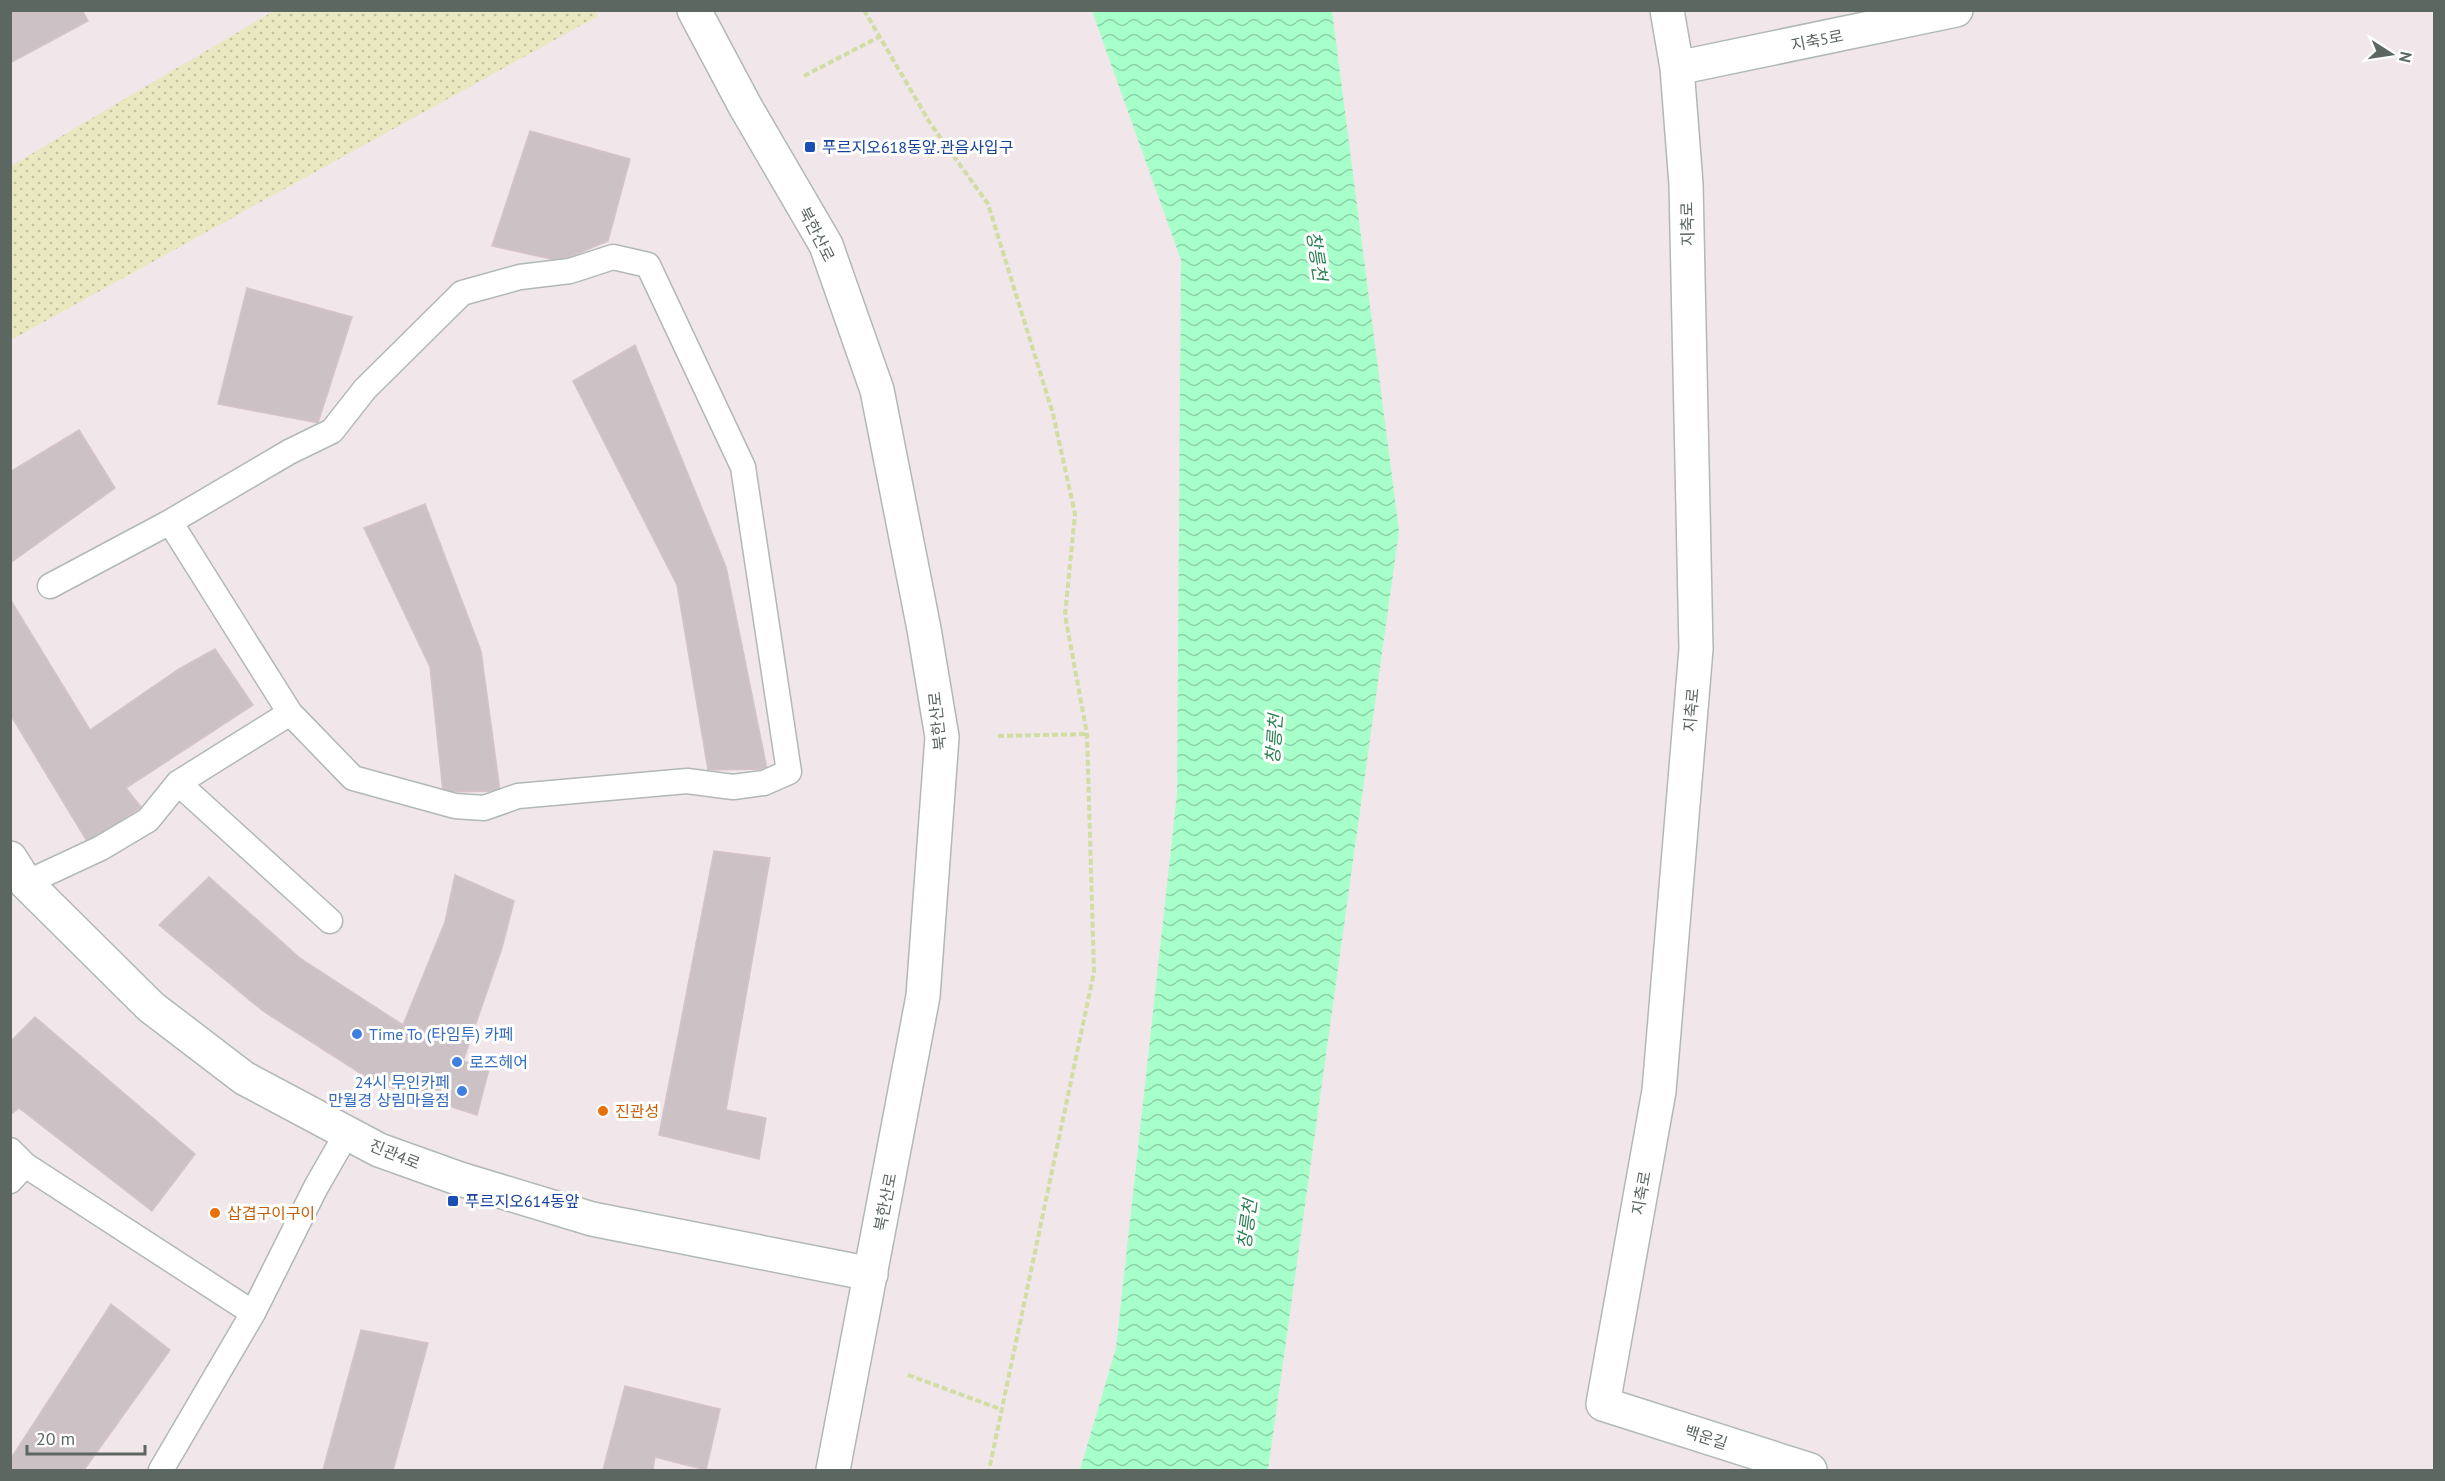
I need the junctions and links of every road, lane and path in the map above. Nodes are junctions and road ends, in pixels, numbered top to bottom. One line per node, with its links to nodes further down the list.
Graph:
1 (694, 10): 18 (street, 북한산로)
2 (864, 10): 5 (path)
3 (1667, 10): 6 (street, 지축로)
4 (1936, 13): 6 (street, 지축5로)
5 (879, 37): 7 (path); 11 (path)
6 (1677, 68): 21 (street, 지축로)
7 (804, 76)
8 (170, 522): 9 (lane); 10 (lane); 10 (lane)
9 (50, 586)
10 (290, 713): 13 (lane)
11 (1087, 734): 12 (path); 22 (path)
12 (998, 736)
13 (178, 783): 14 (lane); 15 (lane)
14 (18, 870): 16 (street, 진관4로)
15 (330, 921)
16 (347, 1133): 18 (street, 진관4로); 19 (lane)
17 (15, 1165): 19 (lane)
18 (871, 1274): 24 (street, 북한산로)
19 (253, 1313): 23 (lane)
20 (908, 1375): 22 (path)
21 (1603, 1404): 26 (street, 백운길)
22 (1003, 1410): 25 (path)
23 (161, 1470)
24 (833, 1470)
25 (989, 1470)
26 (1810, 1470)

